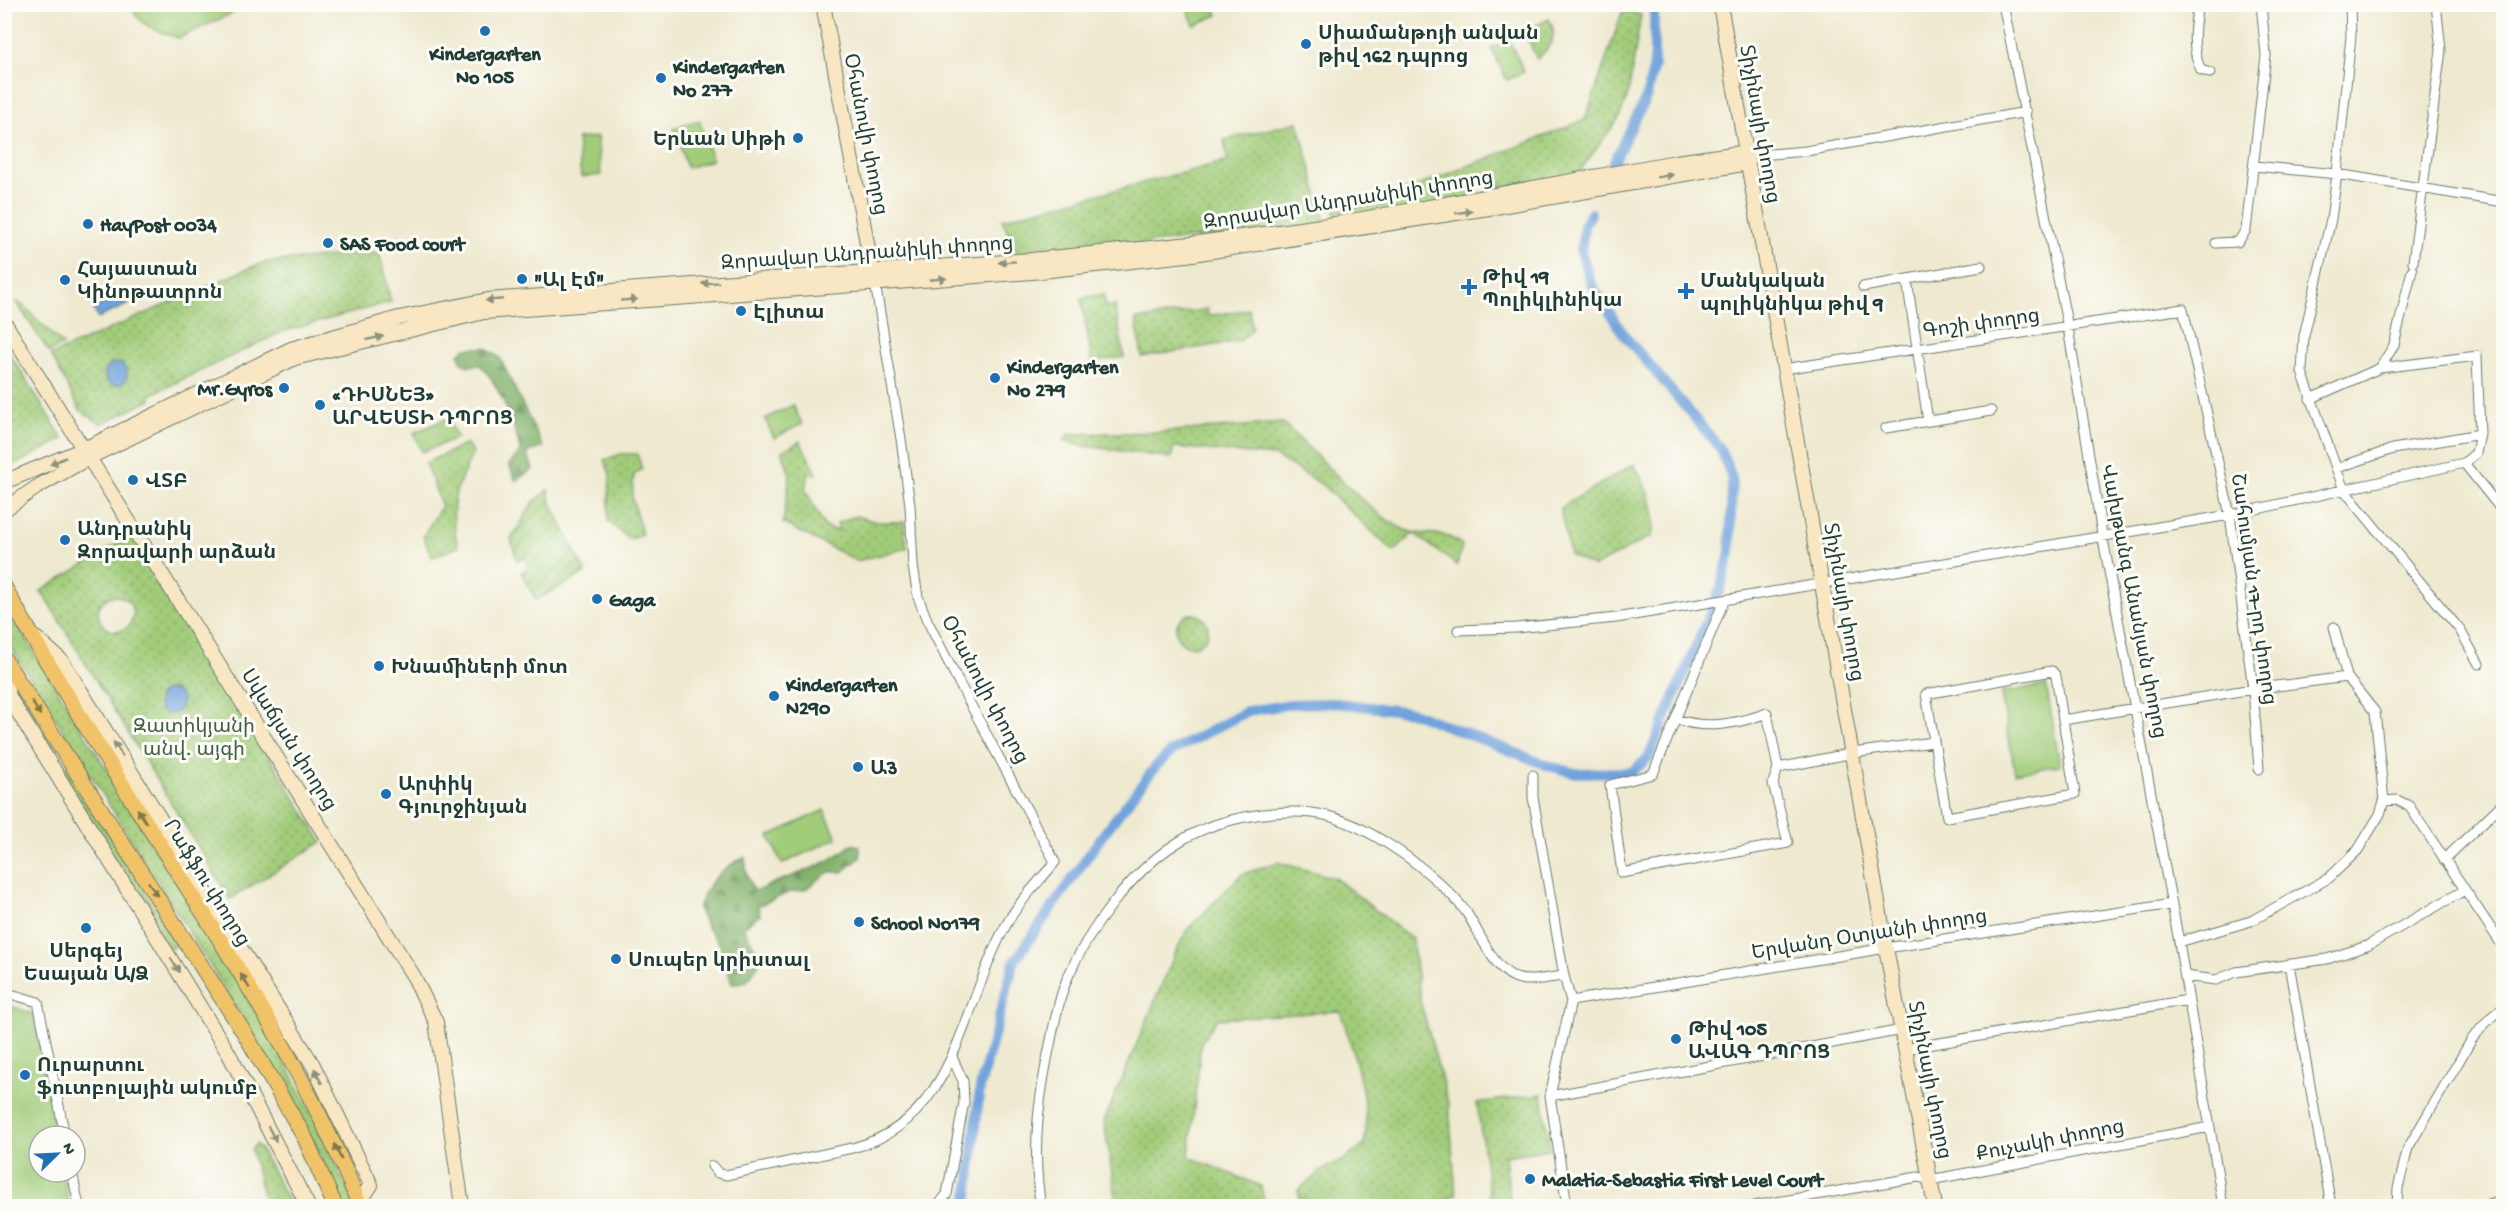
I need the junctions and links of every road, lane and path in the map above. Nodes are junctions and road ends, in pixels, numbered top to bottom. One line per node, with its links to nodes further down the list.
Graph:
1 (823, 4): 18 (main road, Օհանովի փողոց)
2 (829, 4): 18 (main road, Օհանովի փողոց)
3 (1720, 4): 11 (main road, Տիչինայի փողոց)
4 (2003, 4): 10 (street, Վախթանգ Անանյան փողոց)
5 (2198, 4): 9 (street)
6 (2261, 4): 12 (street)
7 (2349, 4): 13 (street)
8 (2436, 4): 14 (street)
9 (2210, 73)
10 (2026, 112): 11 (street); 23 (street, Վախթանգ Անանյան փողոց)
11 (1751, 157): 18 (main road, Զորավար Անդրանիկի փողոց); 26 (main road, Տիչինայի փողոց)
12 (2254, 166): 13 (street); 16 (street)
13 (2337, 174): 14 (street); 27 (street)
14 (2423, 188): 15 (street); 25 (street)
15 (2504, 202)
16 (2216, 243)
17 (1981, 266): 19 (street)
18 (876, 278): 32 (main road, Զորավար Անդրանիկի փողոց); 76 (street, Օհանովի փողոց)
19 (1907, 280): 20 (street); 24 (street)
20 (1863, 287)
21 (2183, 309): 23 (street, Գոշի փողոց); 39 (street, Շահումյան 17-րդ փողոց)
22 (4, 322): 32 (main road, Սվաճյան փողոց)
23 (2068, 328): 24 (street, Գոշի փողոց); 40 (street, Վախթանգ Անանյան փողոց)
24 (1916, 350): 26 (street, Գոշի փողոց); 29 (street)
25 (2380, 368): 27 (street); 31 (street)
26 (1783, 369): 41 (main road, Տիչինայի փողոց)
27 (2310, 399): 34 (street)
28 (1991, 411): 29 (street)
29 (1928, 421): 30 (street)
30 (1886, 428)
31 (2480, 434): 33 (street); 34 (street)
32 (87, 453): 35 (main road, Զորավար Անդրանիկի փողոց, one-way to 35); 37 (main road, Զորավար Անդրանիկի փողոց); 88 (main road, Սվաճյան փողոց)
33 (2464, 463): 36 (street); 38 (street)
34 (2337, 468): 36 (street)
35 (4, 482)
36 (2344, 490): 39 (street); 47 (street)
37 (4, 510)
38 (2504, 513)
39 (2230, 515): 40 (street); 50 (street, Շահումյան 17-րդ փողոց)
40 (2102, 534): 41 (street); 51 (street, Վախթանգ Անանյան փողոց)
41 (1822, 583): 43 (street); 55 (main road, Տիչինայի փողոց)
42 (4, 587): 84 (main road, Րաֆֆու փողոց, one-way to 42)
43 (1724, 601): 45 (street); 52 (street)
44 (2334, 627): 48 (street)
45 (1458, 630)
46 (4, 659): 87 (main road, one-way to 87)
47 (2479, 664)
48 (2347, 677): 50 (street); 59 (street)
49 (4, 681): 86 (main road, one-way to 86)
50 (2253, 689): 51 (street); 57 (street, Շահումյան 17-րդ փողոց)
51 (2137, 709): 53 (street); 63 (street, Վախթանգ Անանյան փողոց)
52 (1676, 719): 56 (street); 56 (street)
53 (2063, 720): 54 (street); 54 (street)
54 (1933, 742): 55 (street)
55 (1852, 753): 56 (street); 65 (main road, Տիչինայի փողոց)
56 (1778, 768)
57 (2259, 770)
58 (1533, 775): 68 (street)
59 (2384, 801): 61 (street); 64 (street)
60 (2504, 802): 61 (street)
61 (2444, 860): 62 (street)
62 (2463, 891): 66 (street); 67 (street)
63 (2172, 904): 64 (street, Վախթանգ Անանյան փողոց); 65 (street, Երվանդ Օտյանի փողոց)
64 (2179, 942): 69 (street, Վախթանգ Անանյան փողոց)
65 (1886, 948): 72 (street, Երվանդ Օտյանի փողոց); 74 (main road, Տիչինայի փողոց)
66 (2504, 948)
67 (2289, 964): 69 (street); 95 (street)
68 (1564, 976): 72 (street); 90 (street)
69 (2185, 976): 71 (street, Վախթանգ Անանյան փողոց)
70 (4, 992): 78 (street)
71 (2188, 1000): 75 (street); 79 (street, Վախթանգ Անանյան փողոց)
72 (1571, 1001): 77 (street)
73 (2504, 1007): 96 (street)
74 (1902, 1030): 75 (main road, Տիչինայի փողոց); 77 (street)
75 (1905, 1049): 81 (main road, Տիչինայի փողոց)
76 (952, 1057): 80 (street, Օհանովի փողոց); 89 (street)
77 (1550, 1096): 91 (street)
78 (62, 1124)
79 (2210, 1127): 81 (street, Քուչակի փողոց); 94 (street, Վախթանգ Անանյան փողոց)
80 (712, 1166)
81 (1930, 1180): 92 (street, Քուչակի փողոց); 93 (main road, Տիչինայի փողոց)
82 (74, 1184): 85 (street)
83 (2504, 1202): 97 (main road)
84 (359, 1205)
85 (79, 1206)
86 (308, 1206)
87 (335, 1206)
88 (462, 1206)
89 (938, 1206)
90 (1041, 1206)
91 (1567, 1206)
92 (1754, 1206)
93 (1935, 1206)
94 (2223, 1206)
95 (2331, 1206)
96 (2397, 1206)
97 (2490, 1206)

